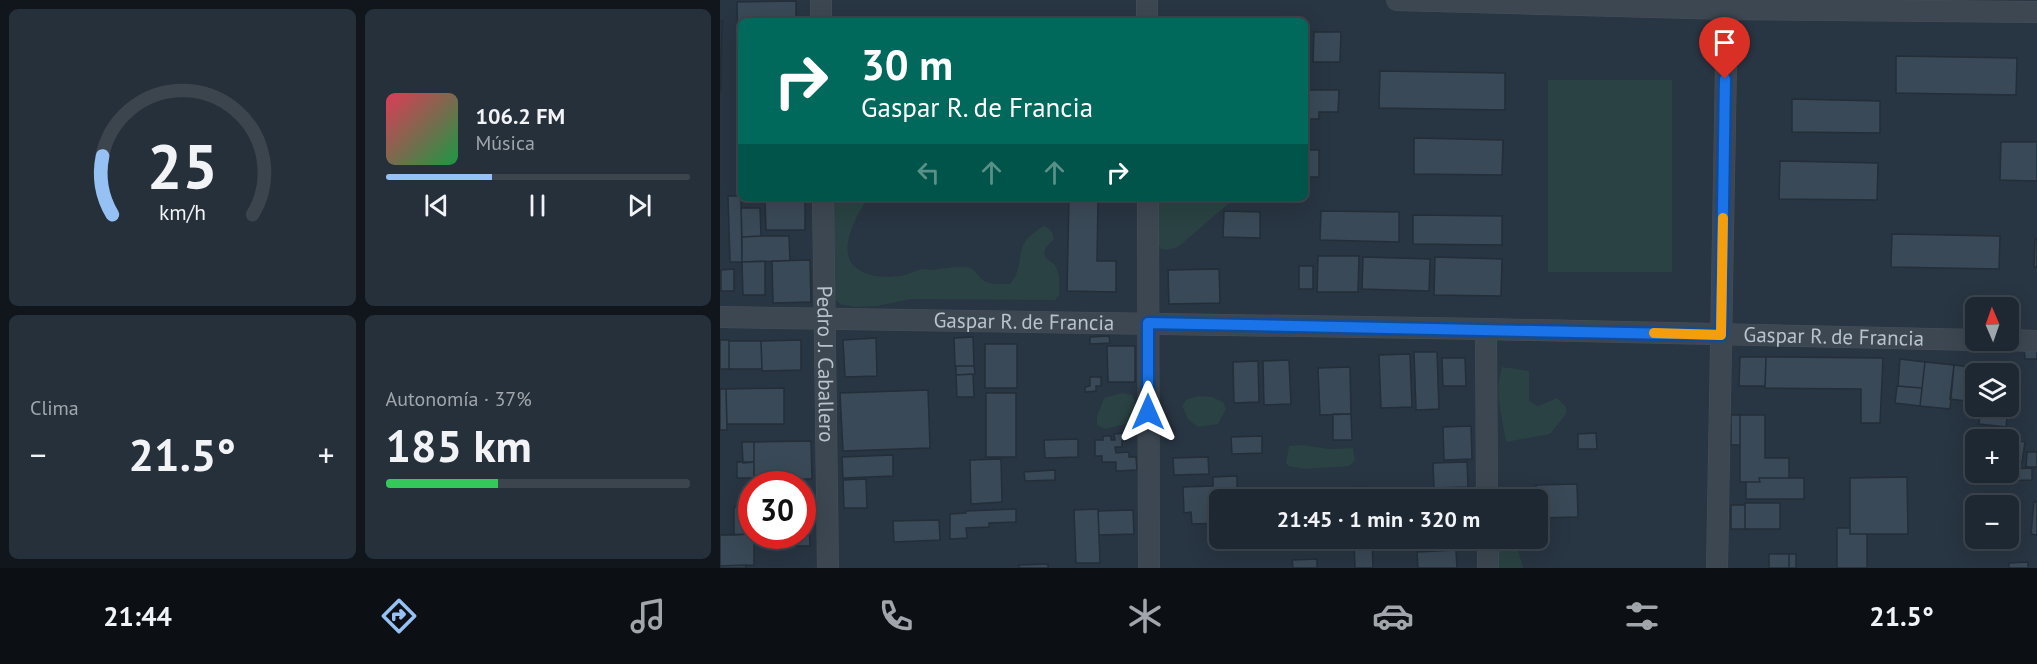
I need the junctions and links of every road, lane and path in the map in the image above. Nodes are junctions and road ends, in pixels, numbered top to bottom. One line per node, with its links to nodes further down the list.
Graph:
1 (820, 0): 7 (street)
2 (1147, 0): 8 (street)
3 (1397, 0): 5 (street)
4 (1820, 4): 5 (street); 6 (street)
5 (1726, 9): 15 (street)
6 (2037, 12)
7 (821, 18)
8 (1147, 18)
9 (823, 201): 12 (street, Pedro J. Caballero)
10 (1148, 201): 13 (street)
11 (720, 317): 12 (street, Gaspar R. de Francia)
12 (825, 319): 13 (street, Gaspar R. de Francia); 21 (street, Pedro J. Caballero)
13 (1148, 323): 14 (street, Gaspar R. de Francia); 22 (street)
14 (1486, 328): 15 (street, Gaspar R. de Francia); 19 (street)
15 (1721, 335): 16 (street, Gaspar R. de Francia); 24 (street)
16 (1965, 340)
17 (2019, 340): 18 (street)
18 (2037, 341)
19 (1488, 489)
20 (1488, 549): 23 (street)
21 (828, 568)
22 (1149, 568)
23 (1488, 568)
24 (1717, 568)

